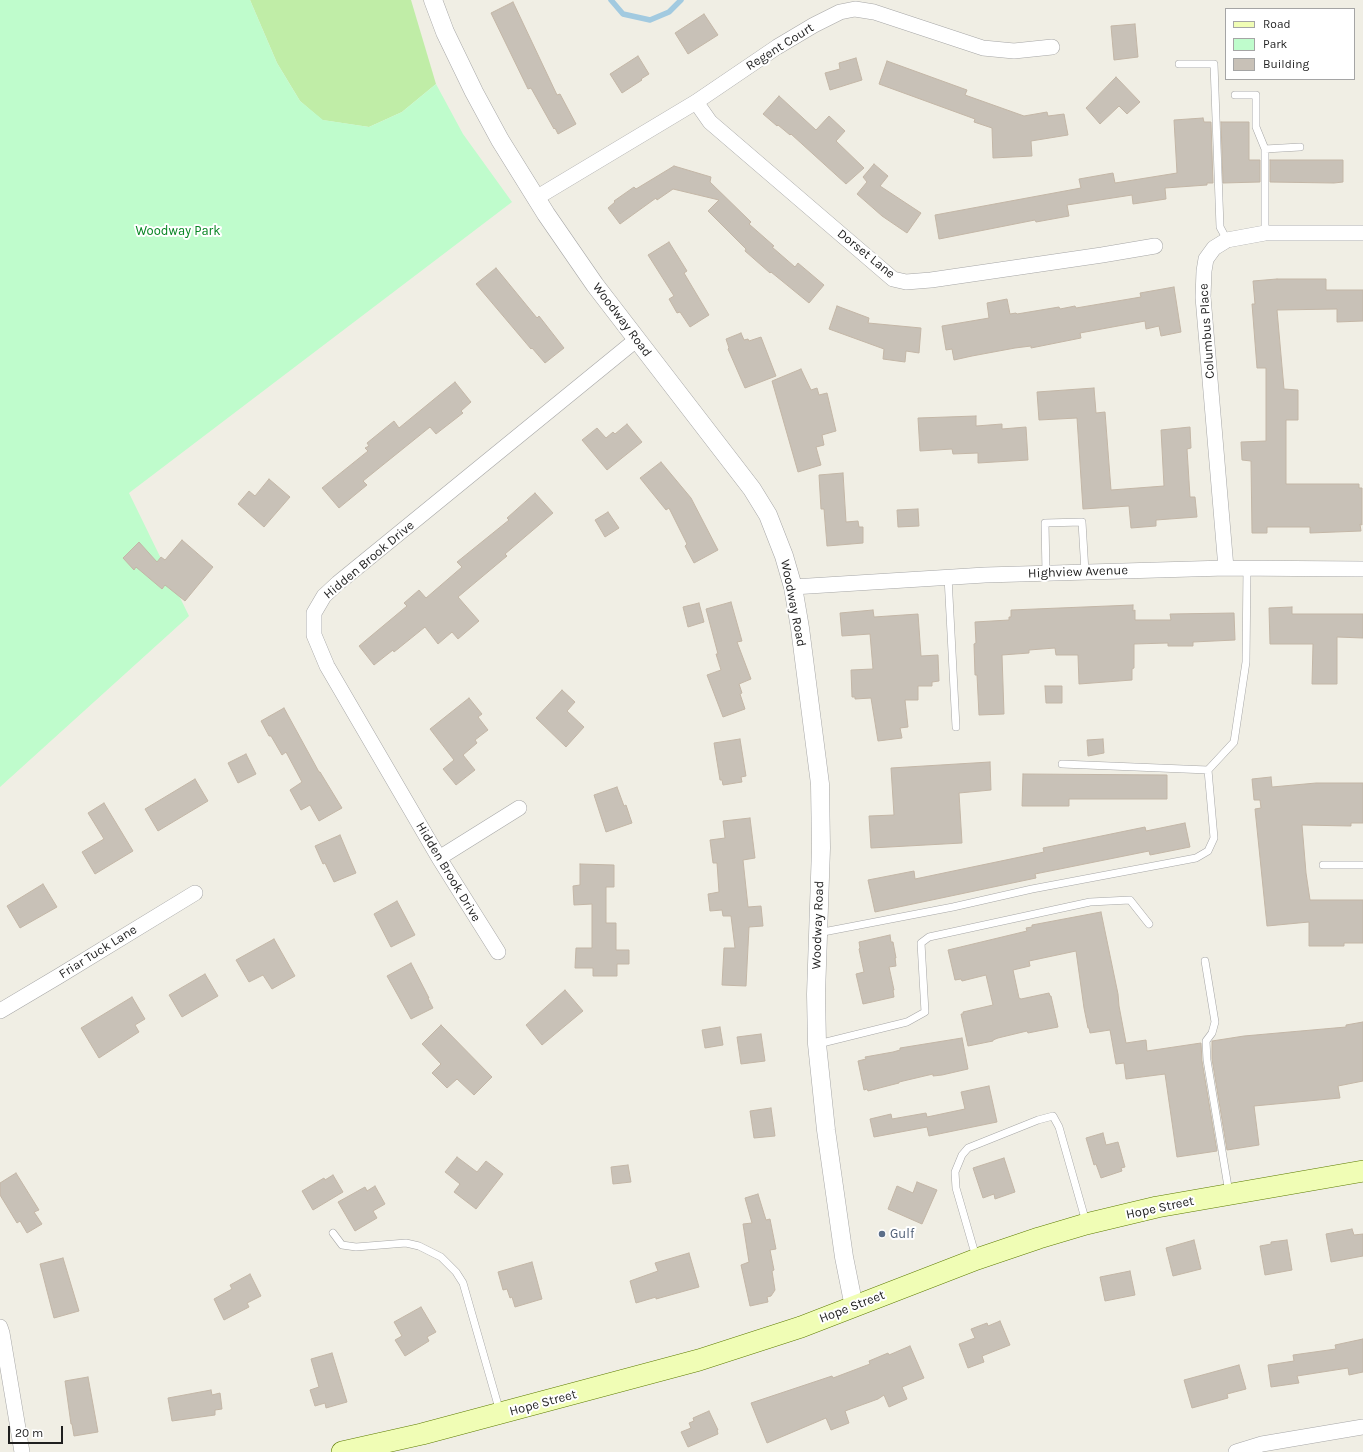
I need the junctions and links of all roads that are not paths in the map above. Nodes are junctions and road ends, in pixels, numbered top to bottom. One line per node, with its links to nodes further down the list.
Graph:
1 (433, 0): 8 (street, Woodway Road)
2 (1052, 47): 5 (street, Regent Court)
3 (1179, 64): 11 (lane)
4 (1235, 95): 7 (lane)
5 (696, 102): 8 (street, Regent Court); 12 (street, Dorset Lane)
6 (1300, 147): 7 (lane)
7 (1265, 148): 9 (lane)
8 (536, 198): 13 (street, Woodway Road)
9 (1265, 233): 10 (street, Columbus Place); 11 (street, Columbus Place)
10 (1363, 233)
11 (1227, 240): 14 (street, Columbus Place)
12 (1155, 246)
13 (636, 340): 20 (street, Woodway Road); 25 (street, Hidden Brook Drive)
14 (1226, 568): 15 (street, Highview Avenue); 17 (street, Highview Avenue)
15 (1247, 568): 16 (street, Highview Avenue); 23 (lane)
16 (1363, 569)
17 (1085, 572): 18 (street, Highview Avenue); 18 (lane)
18 (1046, 573): 19 (street, Highview Avenue)
19 (948, 577): 20 (street, Highview Avenue); 21 (lane)
20 (792, 587): 30 (street, Woodway Road)
21 (956, 728)
22 (1062, 764): 23 (lane)
23 (1208, 770): 30 (lane)
24 (519, 808): 25 (street)
25 (439, 858): 31 (street, Hidden Brook Drive)
26 (1323, 865): 27 (lane)
27 (1363, 865)
28 (194, 892): 33 (street, Friar Tuck Lane)
29 (1149, 924): 34 (lane)
30 (818, 933): 34 (street, Woodway Road)
31 (498, 952)
32 (1205, 961): 36 (lane)
33 (0, 1011)
34 (817, 1044): 40 (street, Woodway Road)
35 (1363, 1171): 36 (main road, Hope Street)
36 (1229, 1194): 37 (main road, Hope Street)
37 (1086, 1224): 39 (main road, Hope Street); 39 (lane)
38 (333, 1233): 42 (lane)
39 (977, 1260): 40 (main road, Hope Street)
40 (854, 1307): 42 (main road, Hope Street)
41 (0, 1327): 44 (street)
42 (501, 1414): 45 (main road, Hope Street)
43 (1363, 1427): 46 (street)
44 (22, 1452)
45 (342, 1452)
46 (1236, 1452)

